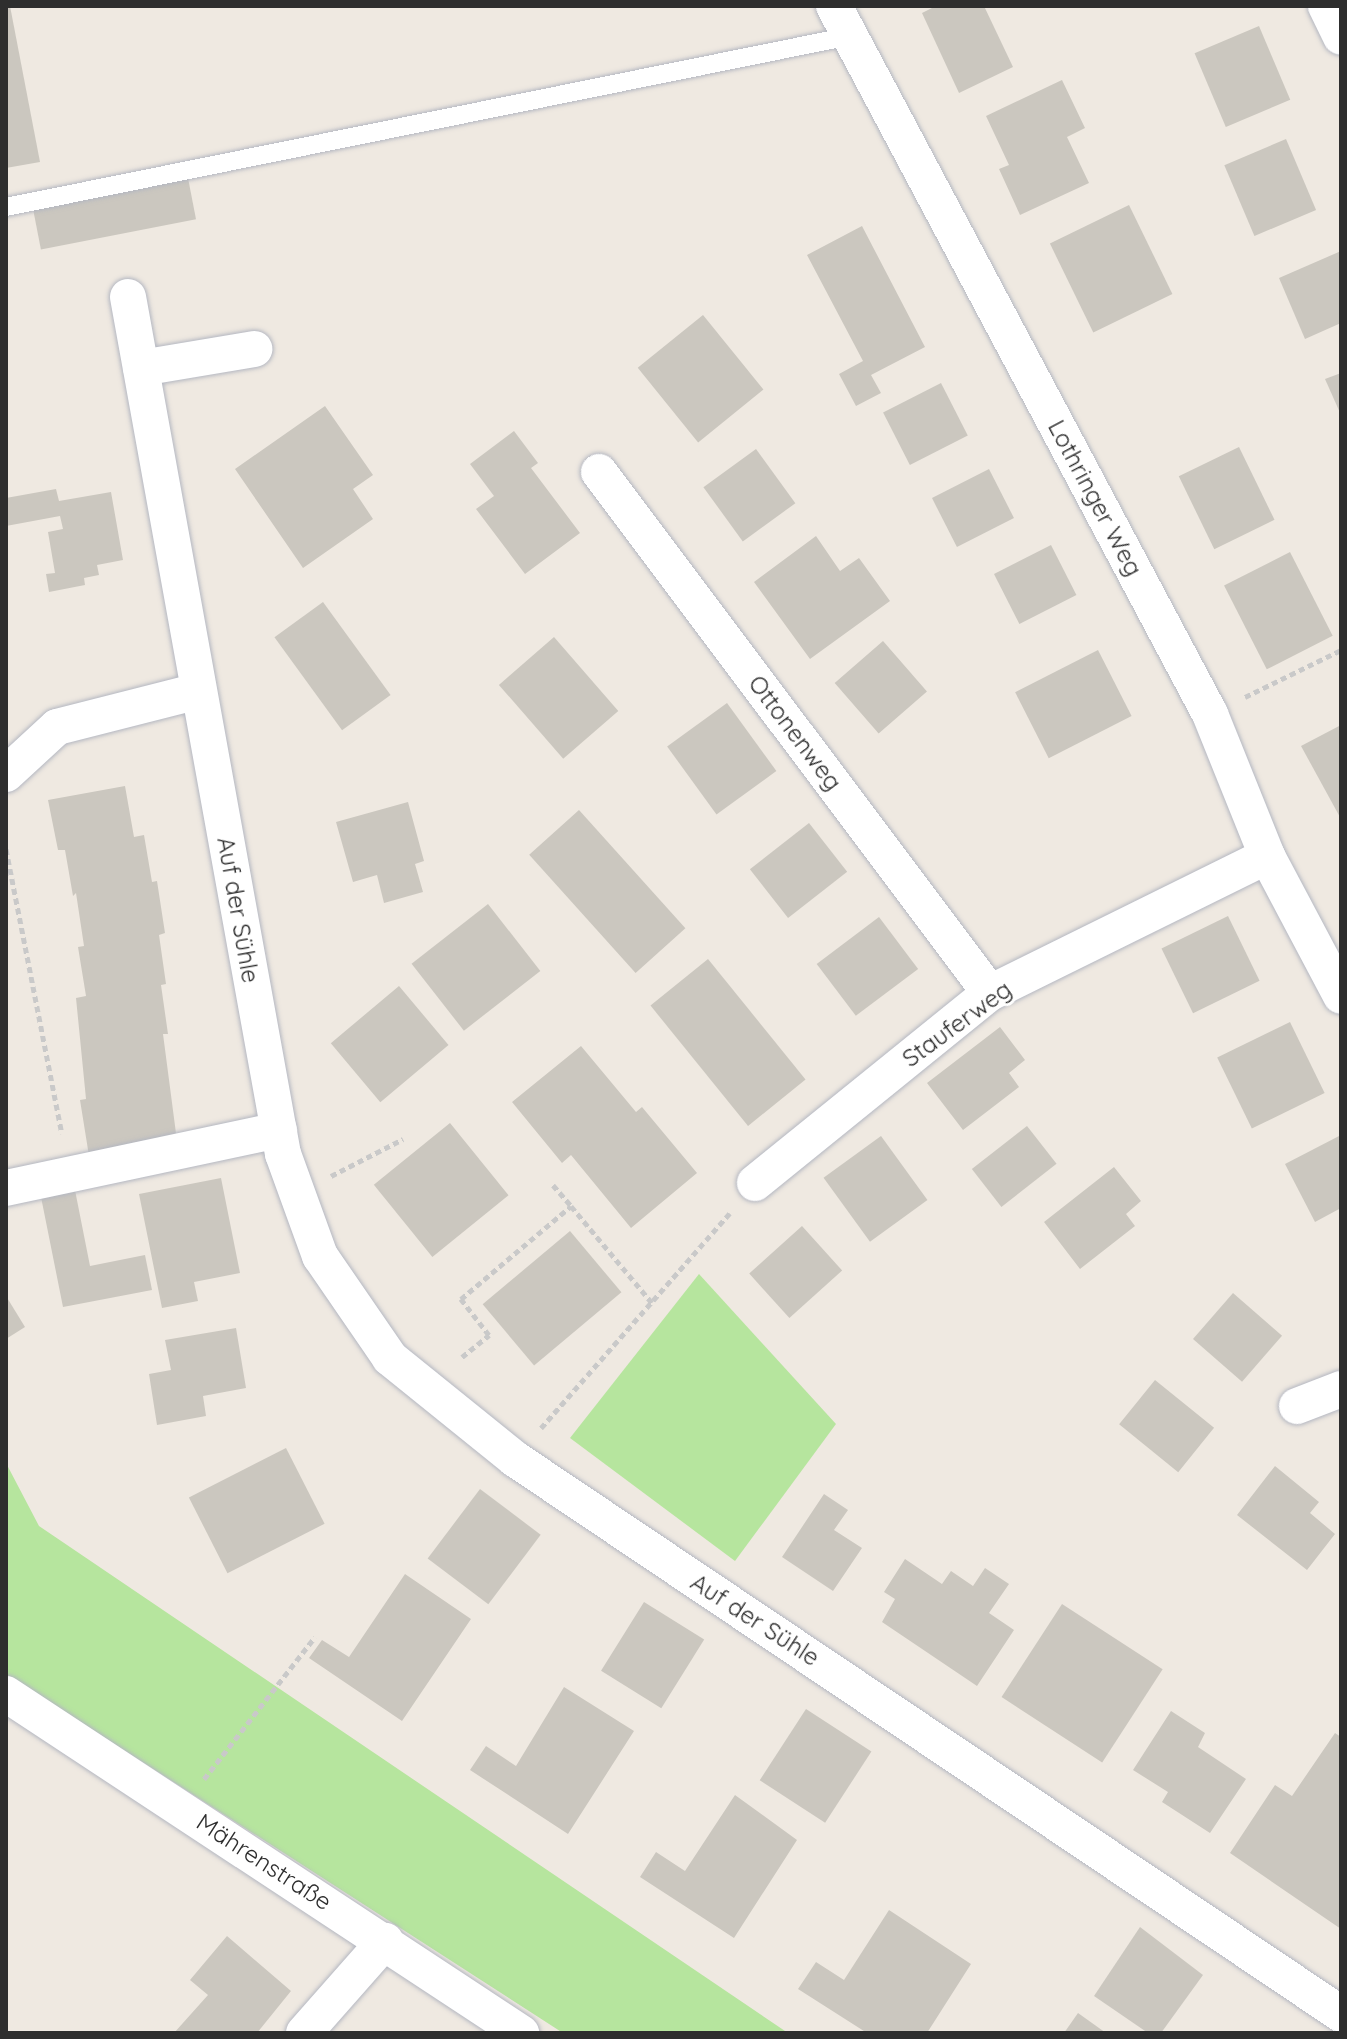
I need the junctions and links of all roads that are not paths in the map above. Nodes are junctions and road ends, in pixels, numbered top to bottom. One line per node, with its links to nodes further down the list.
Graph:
1 (1326, 6): 3 (street)
2 (842, 21): 4 (lane); 11 (street, Lothringer Weg)
3 (1341, 37)
4 (6, 207)
5 (128, 297): 7 (street, Auf der Sühle)
6 (254, 349): 7 (street)
7 (141, 368): 9 (street, Auf der Sühle)
8 (599, 472): 12 (street, Ottonenweg)
9 (198, 691): 10 (street); 14 (street, Auf der Sühle)
10 (6, 774)
11 (1267, 856): 12 (street, Stauferweg); 13 (street, Lothringer Weg)
12 (990, 993): 15 (street, Stauferweg)
13 (1341, 996)
14 (279, 1130): 16 (street); 21 (street, Auf der Sühle)
15 (755, 1183)
16 (6, 1188)
17 (1341, 1389): 18 (street)
18 (1297, 1406)
19 (6, 1694): 20 (street, Mährenstraße)
20 (385, 1941): 22 (street); 23 (street, Mährenstraße)
21 (1341, 2014)
22 (304, 2033)
23 (521, 2033)

